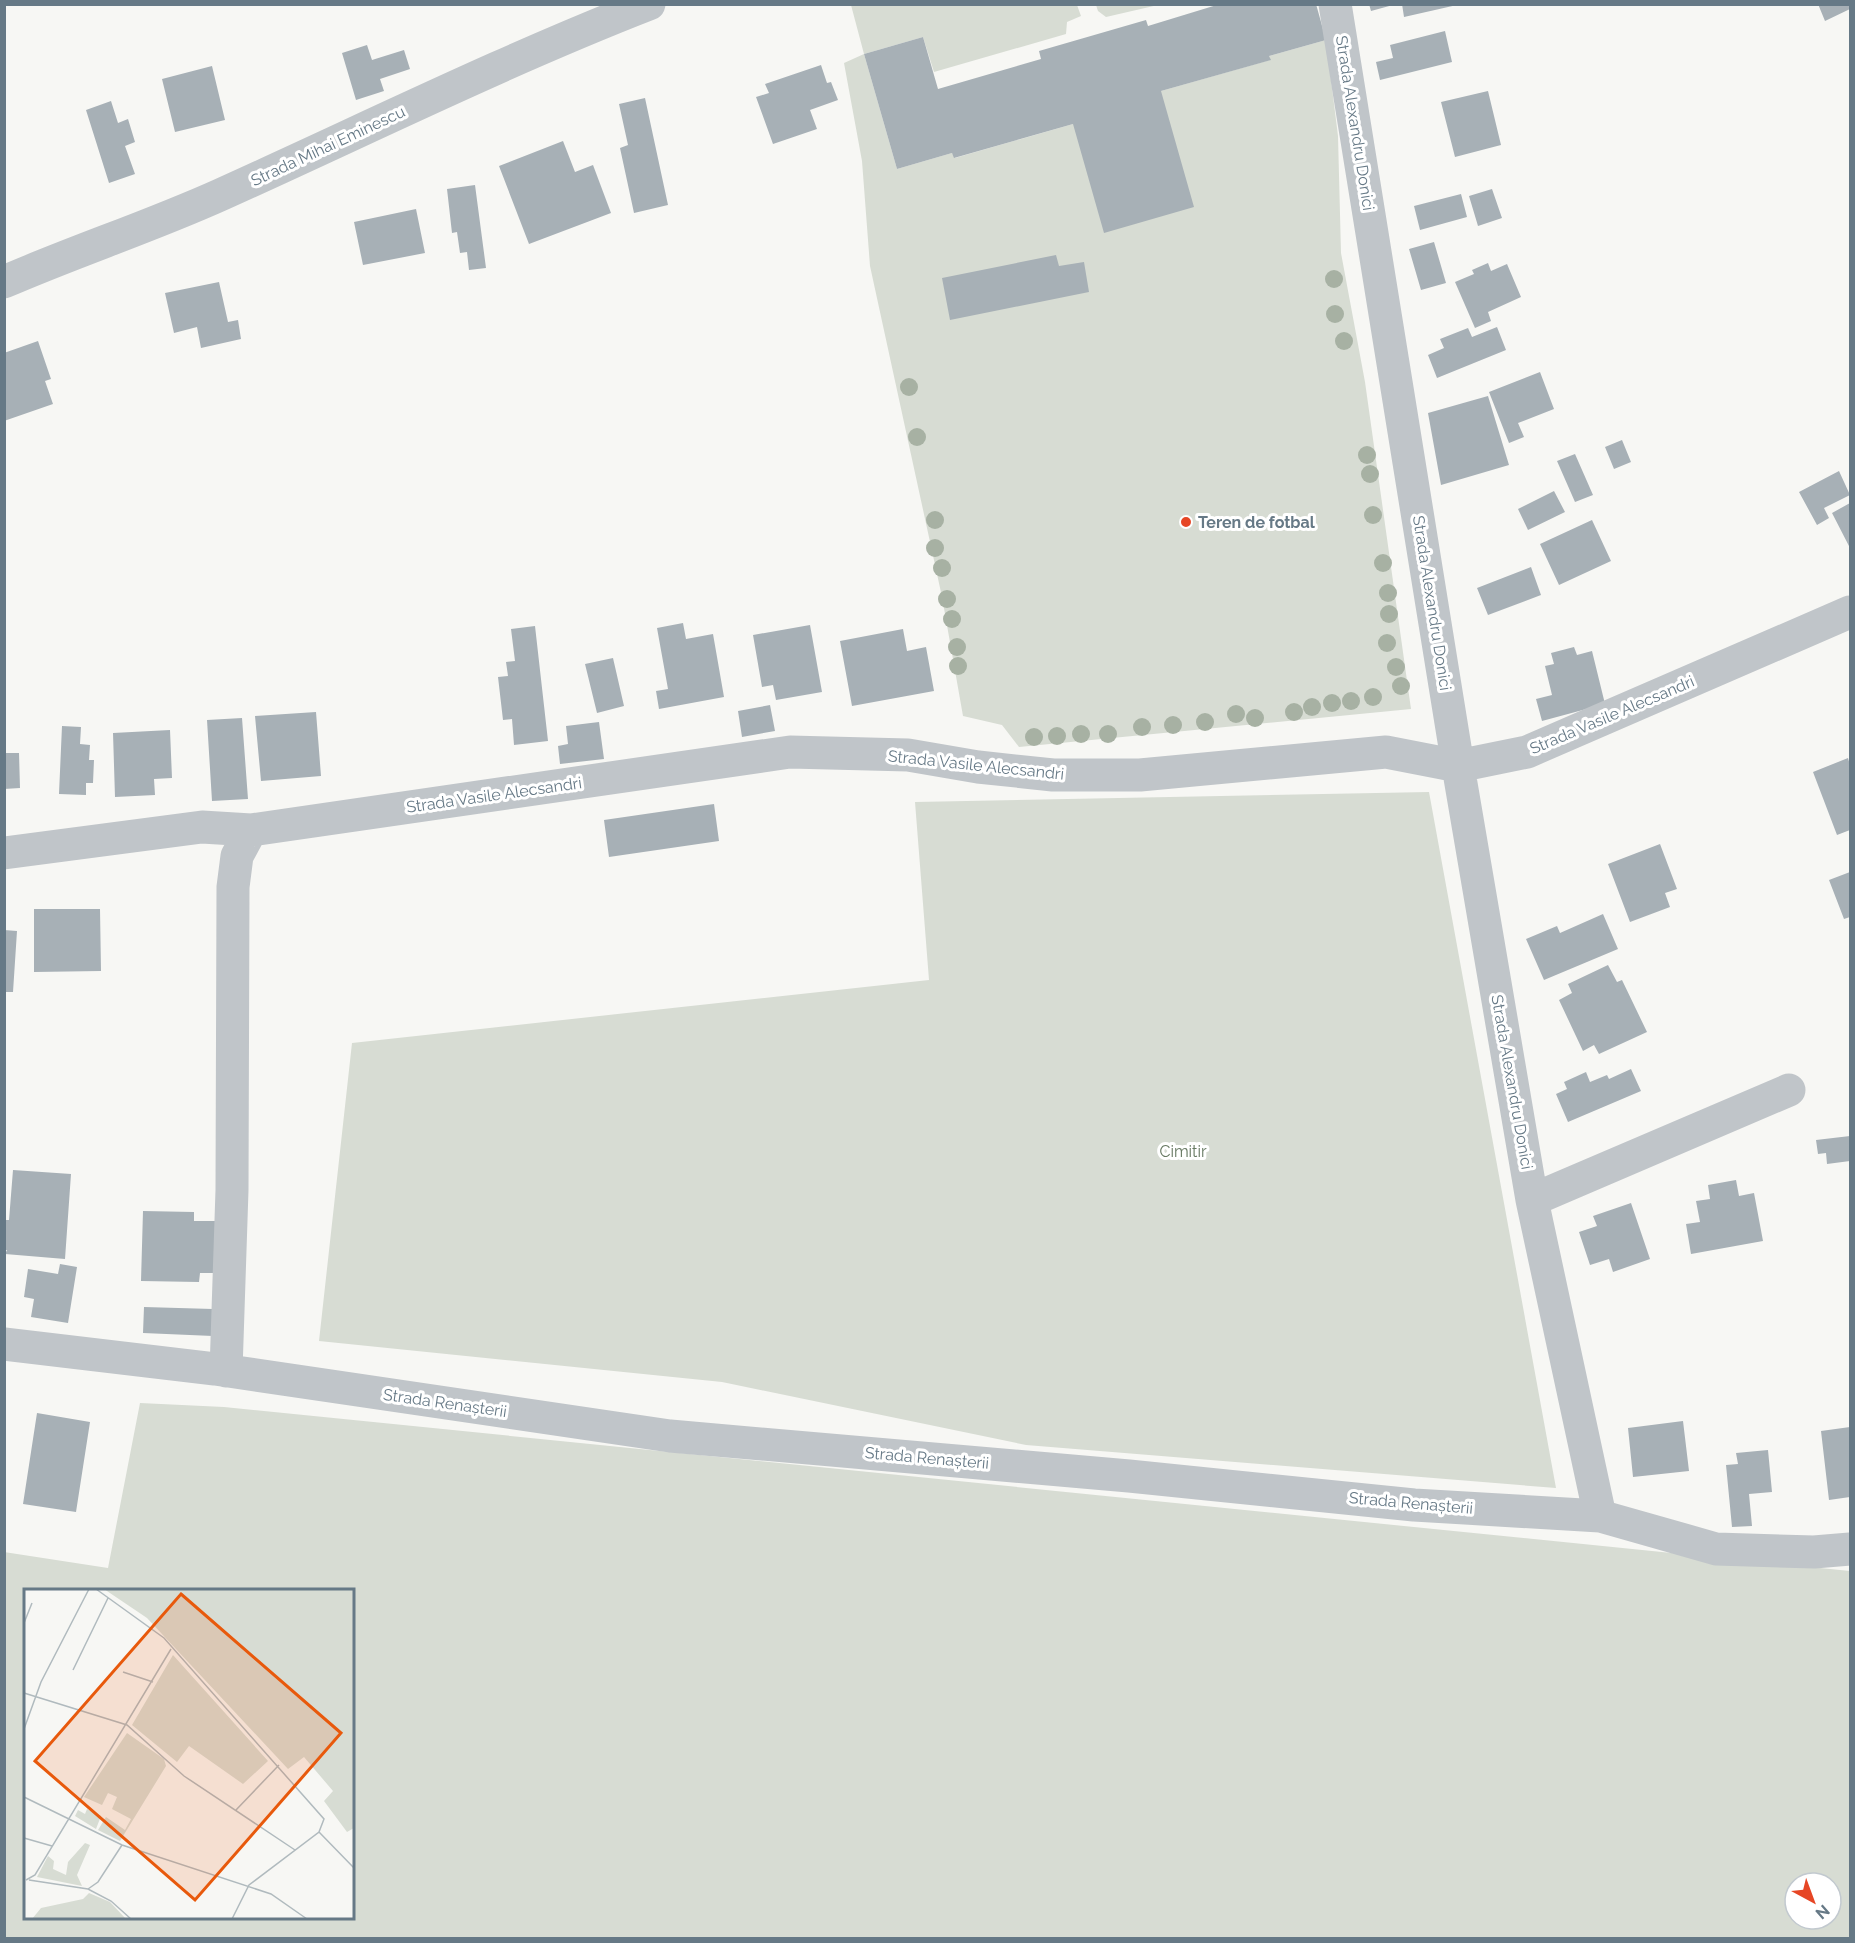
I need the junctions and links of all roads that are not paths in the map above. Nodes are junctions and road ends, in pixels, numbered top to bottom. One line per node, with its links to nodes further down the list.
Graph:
1 (649, 4): 3 (street, Strada Mihai Eminescu)
2 (1335, 4): 5 (street, Strada Alexandru Donici)
3 (4, 282)
4 (1851, 612): 5 (street, Strada Vasile Alecsandri)
5 (1458, 766): 6 (street, Strada Vasile Alecsandri); 9 (street, Strada Alexandru Donici)
6 (251, 830): 7 (street, Strada Vasile Alecsandri); 11 (street)
7 (4, 853)
8 (1789, 1090): 9 (street)
9 (1532, 1200): 12 (street, Strada Alexandru Donici)
10 (4, 1344): 11 (street, Strada Renașterii)
11 (226, 1371): 12 (street, Strada Renașterii)
12 (1600, 1516): 13 (street, Strada Renașterii)
13 (1851, 1549)

